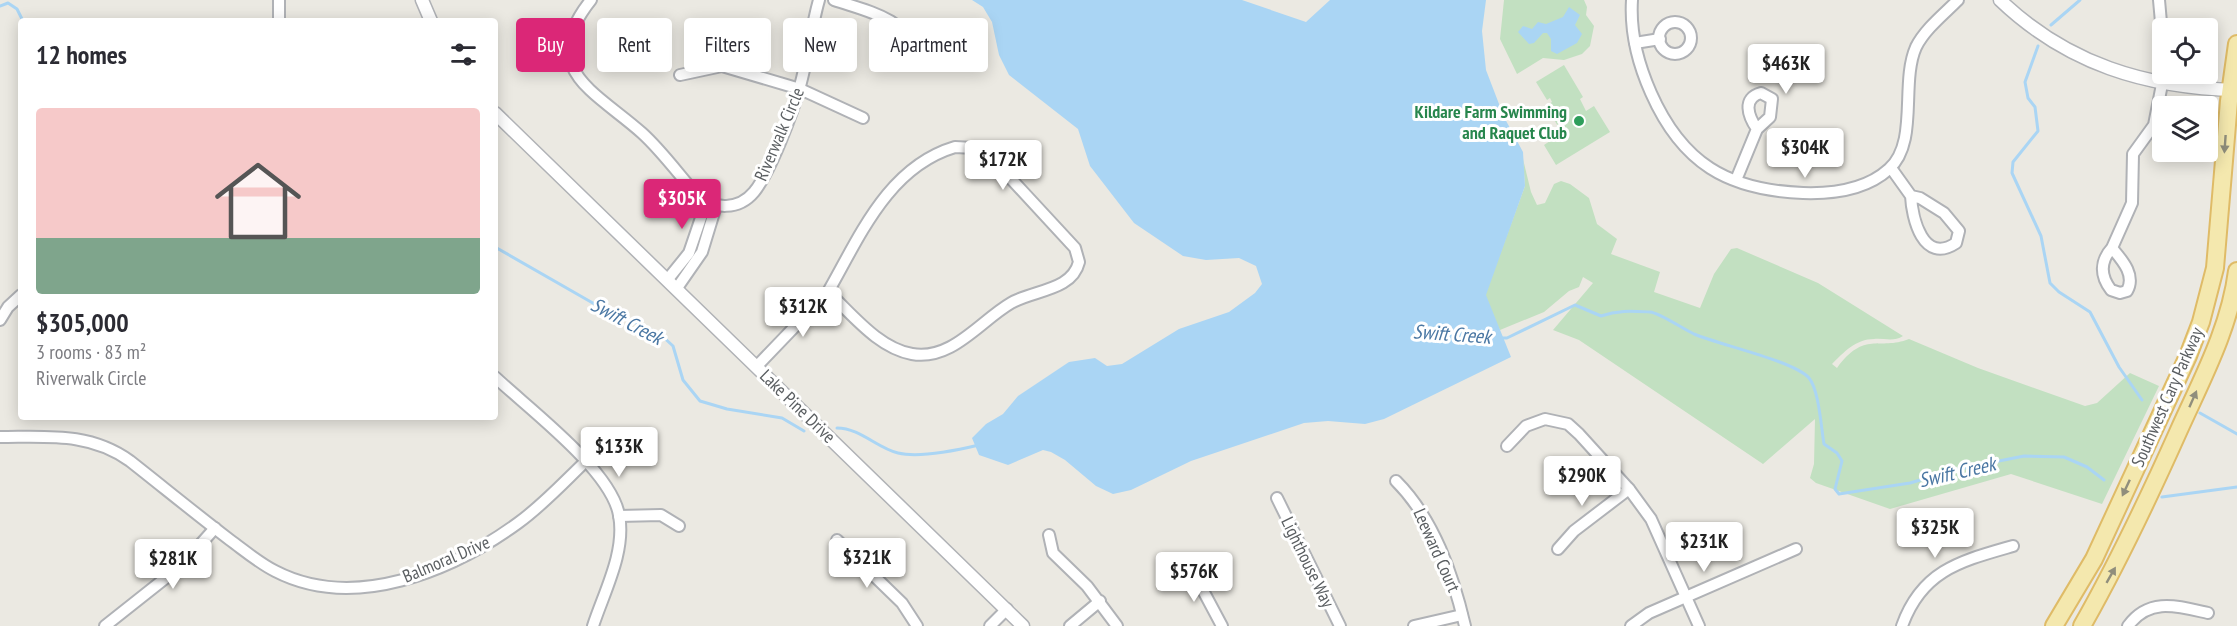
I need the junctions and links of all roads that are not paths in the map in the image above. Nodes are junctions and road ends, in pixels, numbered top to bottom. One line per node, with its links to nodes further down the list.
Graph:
1 (279, 0): 10 (street)
2 (422, 0): 11 (street)
3 (591, 0): 29 (street)
4 (819, 0): 21 (street, Riverwalk Circle)
5 (834, 0): 12 (street)
6 (1632, 0): 15 (street)
7 (1958, 0): 26 (street)
8 (2000, 0): 18 (street)
9 (2159, 0): 13 (street)
10 (279, 18)
11 (430, 18)
12 (888, 18)
13 (2161, 18)
14 (1659, 39): 15 (street)
15 (1635, 44): 27 (street)
16 (2237, 44): 22 (main road, Southwest Cary Parkway)
17 (680, 75): 21 (street)
18 (2152, 77)
19 (2163, 84): 30 (street)
20 (2196, 84): 22 (street)
21 (800, 89): 24 (street); 29 (street, Riverwalk Circle)
22 (2234, 90): 71 (main road, Southwest Cary Parkway, one-way to 71)
23 (498, 115): 32 (street, Lake Pine Drive)
24 (863, 118)
25 (1757, 129): 27 (street)
26 (1891, 168): 27 (street); 28 (street)
27 (1736, 180)
28 (1911, 196): 28 (street)
29 (711, 204): 32 (street)
30 (2112, 248)
31 (2237, 271): 72 (main road, Southwest Cary Parkway, one-way to 31)
32 (672, 284): 36 (street, Lake Pine Drive)
33 (828, 292): 33 (street); 36 (street)
34 (18, 298): 35 (street)
35 (0, 320)
36 (757, 366): 55 (street, Lake Pine Drive)
37 (498, 380): 40 (street)
38 (0, 437): 46 (street, Balmoral Drive)
39 (1507, 446): 42 (street)
40 (586, 461): 44 (street); 46 (street, Balmoral Drive)
41 (1396, 481): 57 (street, Leeward Court)
42 (1629, 489): 50 (street); 53 (street)
43 (1277, 498): 66 (street, Lighthouse Way)
44 (619, 516): 45 (street); 59 (street)
45 (679, 526)
46 (215, 528): 58 (street)
47 (1049, 534): 54 (street)
48 (837, 540): 60 (street)
49 (2013, 546): 70 (street)
50 (1558, 549)
51 (1796, 549): 53 (street)
52 (1178, 569): 65 (street)
53 (1686, 596): 68 (street); 69 (street)
54 (1100, 601): 63 (street); 64 (street)
55 (1007, 609): 61 (street); 62 (street, Lake Pine Drive)
56 (2208, 613): 73 (street)
57 (1464, 621): 67 (street)
58 (105, 626)
59 (593, 626)
60 (917, 626)
61 (990, 626)
62 (1023, 626)
63 (1070, 626)
64 (1117, 626)
65 (1222, 626)
66 (1340, 626)
67 (1414, 626)
68 (1631, 626)
69 (1700, 626)
70 (1902, 626)
71 (2054, 626)
72 (2082, 626)
73 (2128, 626)

